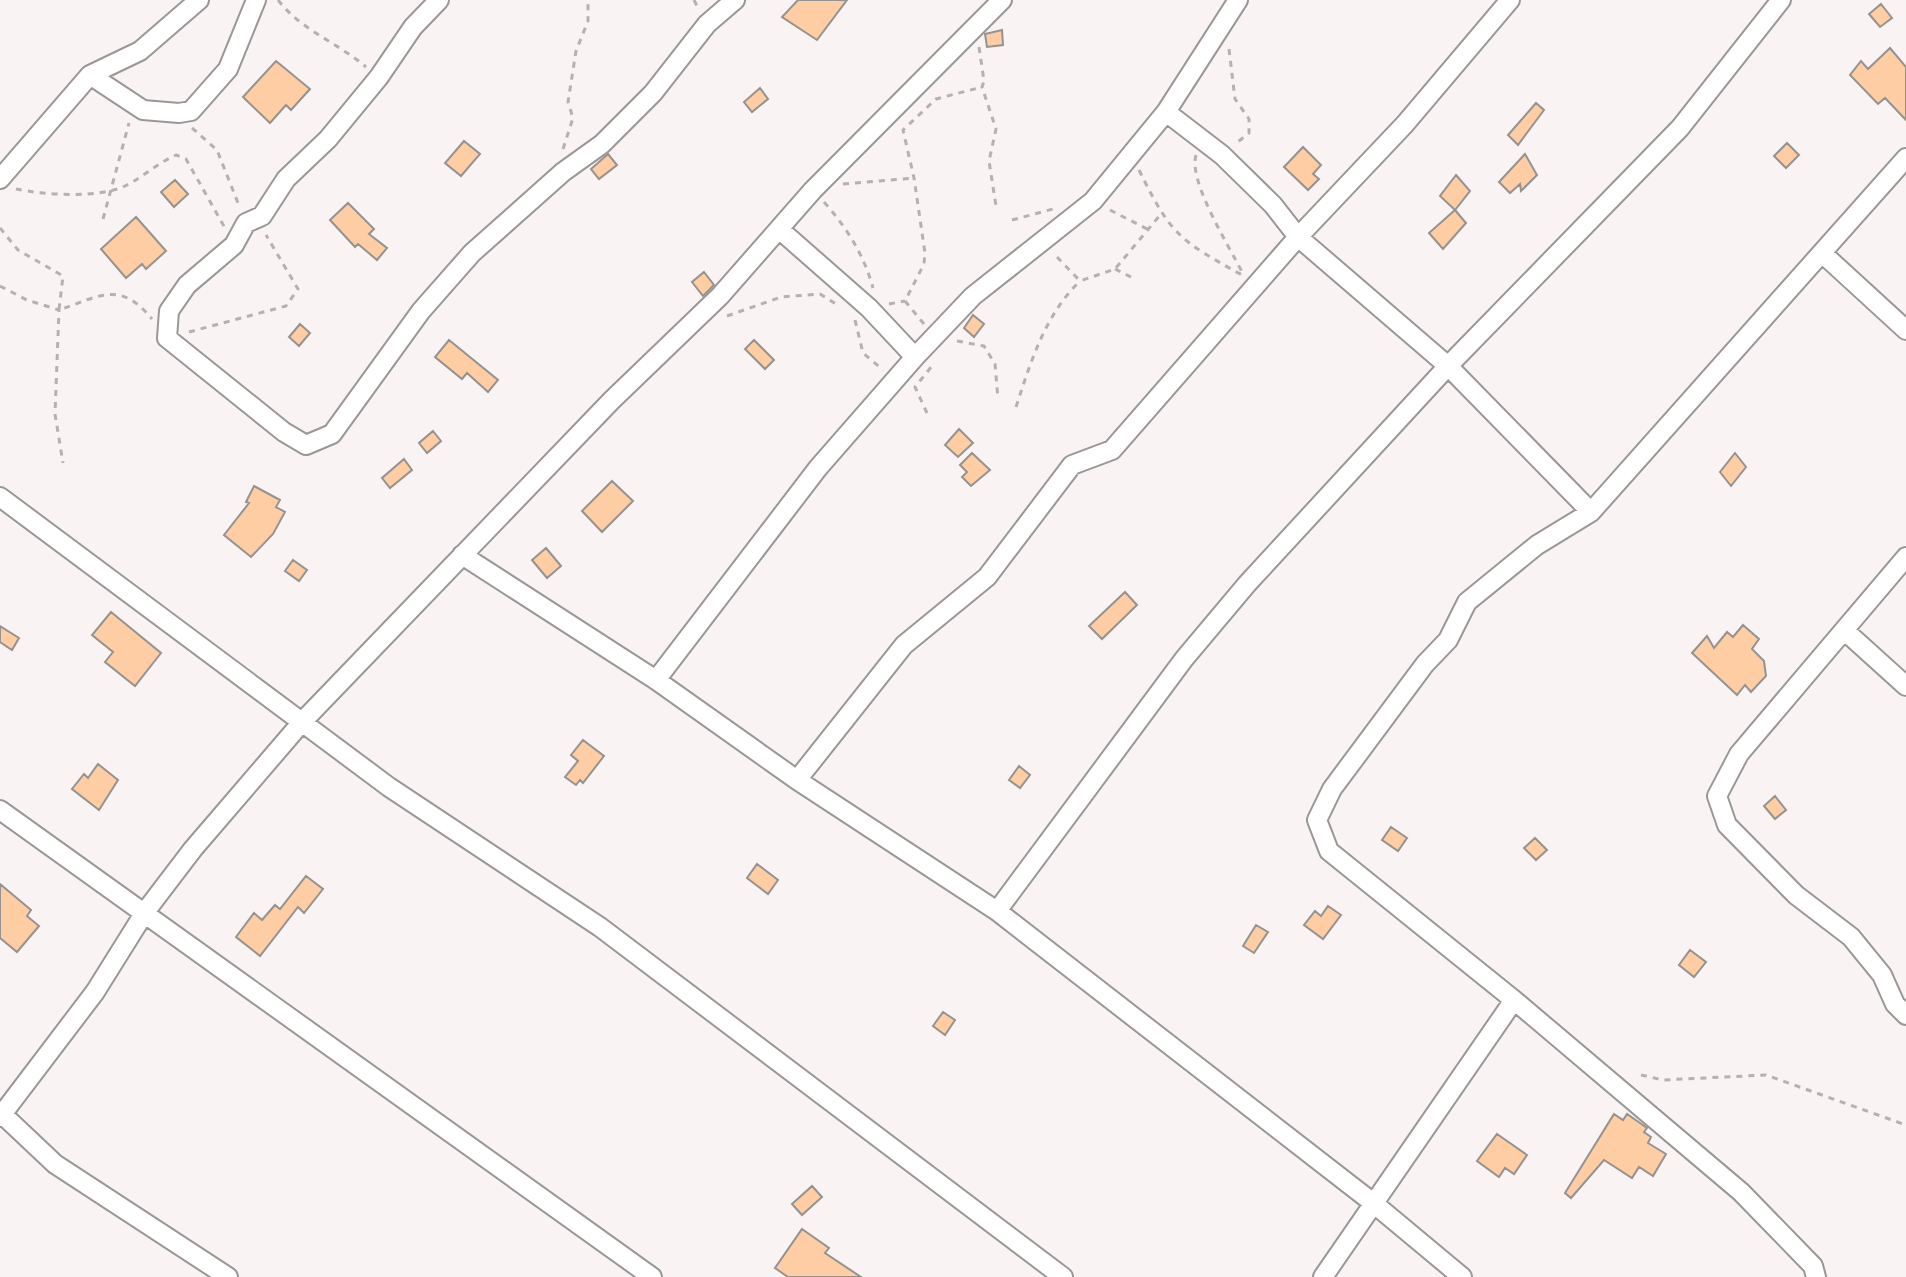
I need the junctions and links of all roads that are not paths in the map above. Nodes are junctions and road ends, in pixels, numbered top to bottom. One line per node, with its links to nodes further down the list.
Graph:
1 (199, 0): 9 (street)
2 (256, 0): 9 (street)
3 (439, 0): 4 (street)
4 (735, 0)
5 (1002, 0): 13 (street)
6 (1238, 0): 10 (street)
7 (1510, 0): 14 (street)
8 (1781, 0): 18 (street)
9 (90, 75): 12 (street)
10 (1166, 112): 14 (street); 17 (street)
11 (1906, 158): 15 (street)
12 (6, 184)
13 (779, 229): 17 (street); 21 (street)
14 (1298, 237): 18 (street); 27 (street)
15 (1822, 253): 16 (street); 20 (street)
16 (1906, 330)
17 (915, 357): 24 (street)
18 (1448, 366): 20 (street); 29 (street)
19 (0, 497): 26 (street)
20 (1591, 512): 31 (street)
21 (462, 555): 24 (street); 26 (street)
22 (1906, 557): 23 (street)
23 (1844, 630): 25 (street); 32 (street)
24 (656, 680): 27 (street)
25 (1906, 686)
26 (302, 722): 30 (street); 37 (street)
27 (797, 780): 29 (street)
28 (0, 810): 30 (street)
29 (997, 911): 34 (street)
30 (145, 912): 33 (street); 36 (street)
31 (1514, 1000): 34 (street); 40 (street)
32 (1906, 1015)
33 (1, 1115): 35 (street)
34 (1372, 1202): 38 (street); 39 (street)
35 (228, 1277)
36 (652, 1277)
37 (1063, 1277)
38 (1323, 1277)
39 (1462, 1277)
40 (1816, 1277)

